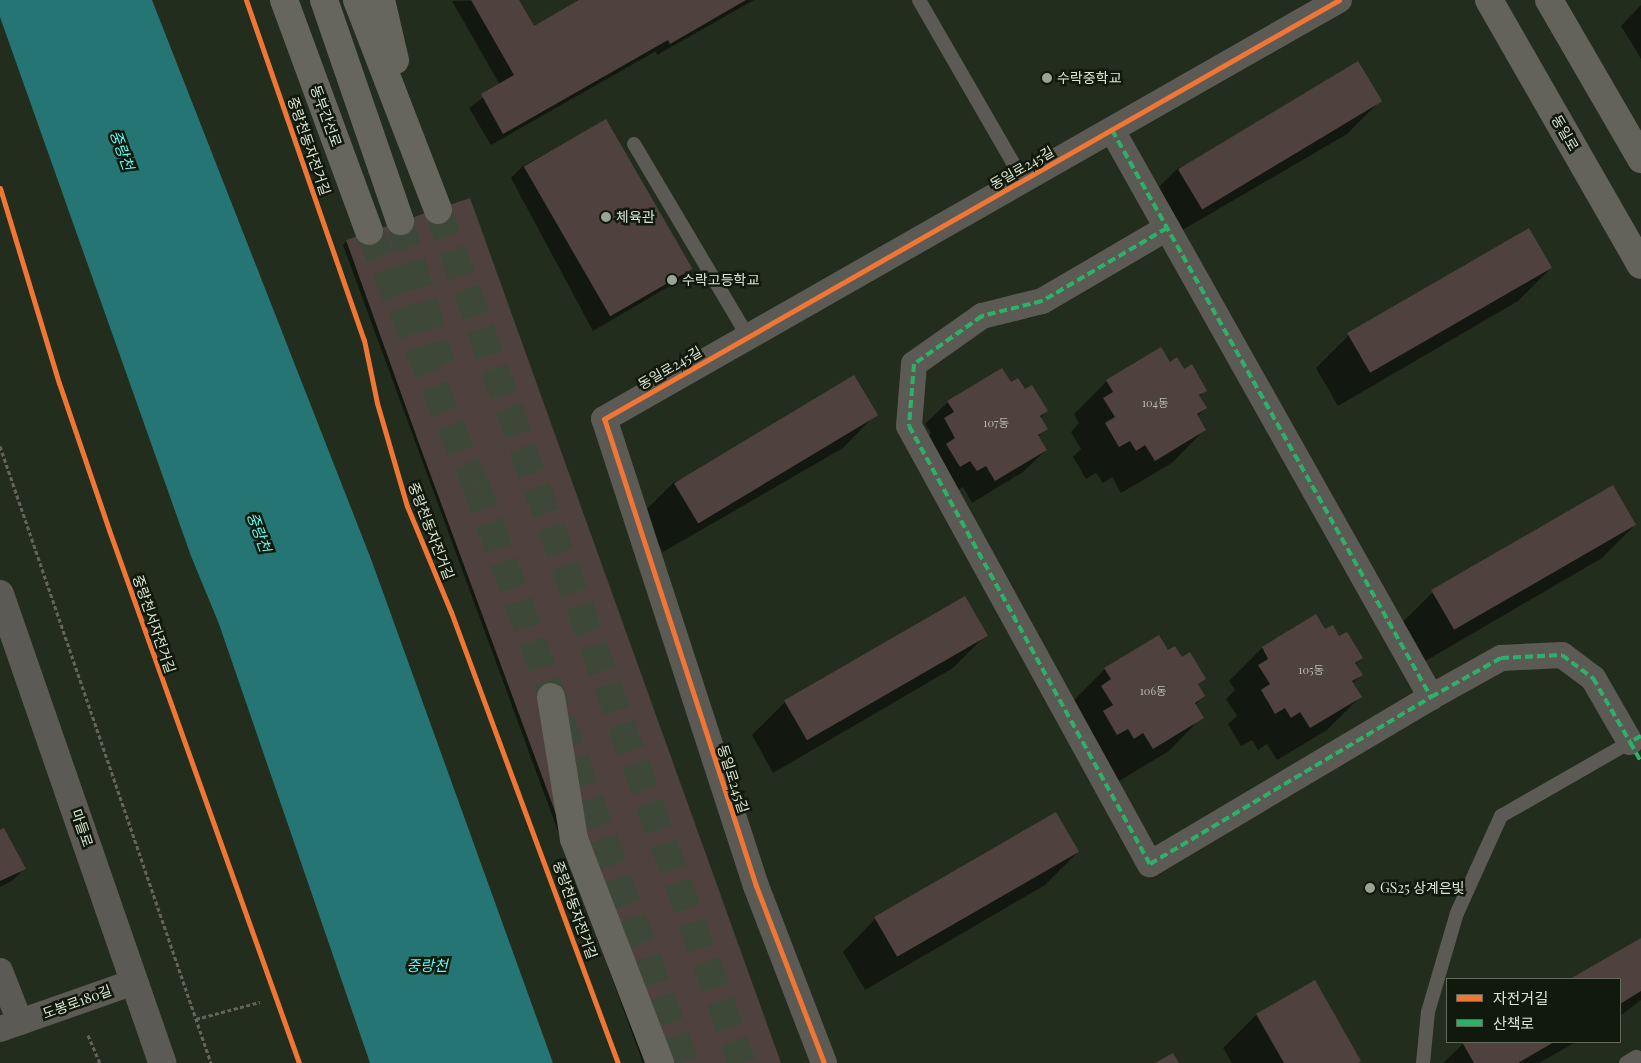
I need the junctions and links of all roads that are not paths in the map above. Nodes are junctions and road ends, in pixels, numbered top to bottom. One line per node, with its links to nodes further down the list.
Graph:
1 (284, 0): 17 (highway, 동부간선로)
2 (324, 0): 15 (highway)
3 (357, 0): 11 (highway)
4 (381, 0): 11 (highway)
5 (919, 0): 13 (lane)
6 (1339, 0): 9 (street, 동일로245길)
7 (1489, 0): 18 (main road, 동일로)
8 (1549, 0): 12 (main road)
9 (1112, 130): 13 (street, 동일로245길); 16 (street)
10 (634, 144): 19 (lane)
11 (417, 154): 14 (highway)
12 (1641, 159)
13 (1023, 180): 19 (street, 동일로245길)
14 (438, 210)
15 (400, 221)
16 (1167, 228): 22 (street); 22 (street)
17 (369, 231)
18 (1641, 265)
19 (748, 337): 29 (street, 동일로245길)
20 (0, 594): 25 (street, 마들로)
21 (551, 697): 28 (highway)
22 (1431, 697): 23 (street)
23 (1637, 747): 30 (lane)
24 (0, 971): 26 (street, 도봉로180길)
25 (134, 982): 26 (street, 도봉로180길); 27 (street, 마들로)
26 (10, 1026)
27 (162, 1063)
28 (660, 1063)
29 (824, 1063)
30 (1422, 1063)
31 (1626, 1063): 32 (lane)
32 (1639, 1063)

